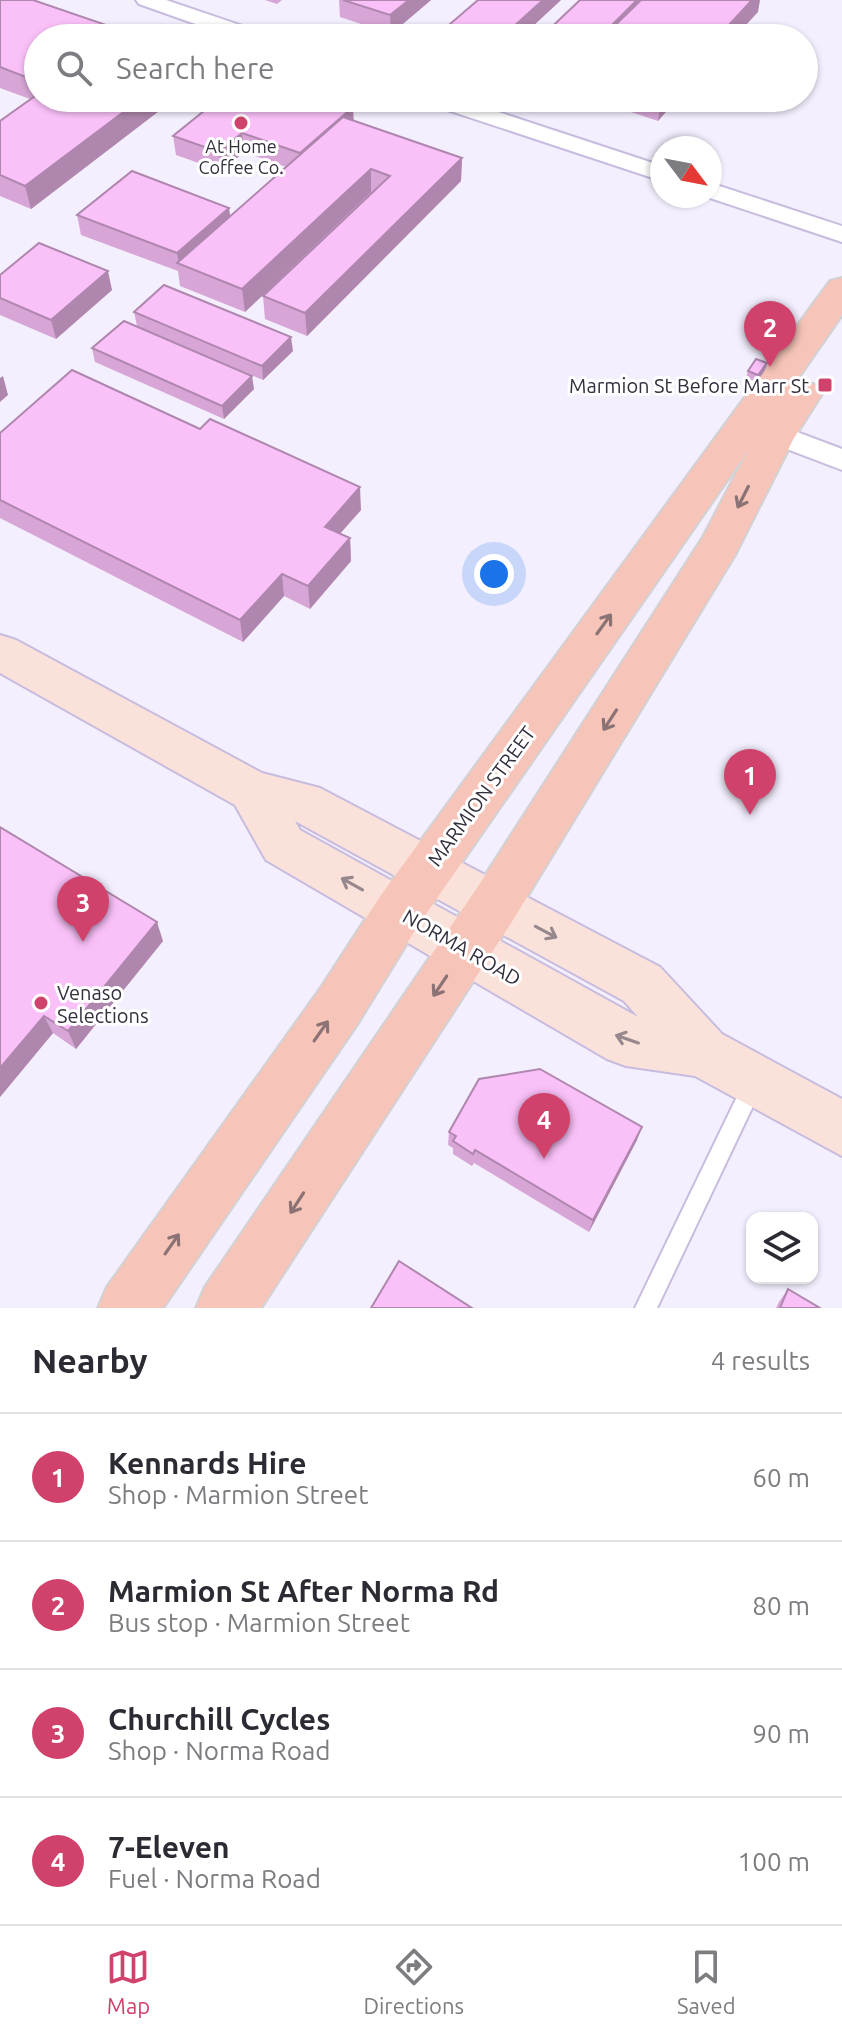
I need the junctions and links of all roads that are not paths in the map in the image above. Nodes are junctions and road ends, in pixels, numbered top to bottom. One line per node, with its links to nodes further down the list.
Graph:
1 (146, 0): 2 (street)
2 (215, 24)
3 (476, 112): 4 (street)
4 (650, 170)
5 (722, 194): 6 (street)
6 (842, 234)
7 (842, 289): 9 (main road, MARMION STREET)
8 (842, 335): 9 (main road, MARMION STREET)
9 (762, 429): 10 (street); 12 (main road, MARMION STREET, one-way to 9); 13 (main road, MARMION STREET, one-way to 13)
10 (842, 460)
11 (0, 652): 12 (street, NORMA ROAD)
12 (413, 890): 13 (street, NORMA ROAD); 14 (street, NORMA ROAD); 18 (main road, MARMION STREET, one-way to 12)
13 (495, 904): 14 (main road, MARMION STREET); 15 (street, NORMA ROAD, one-way to 15)
14 (464, 949): 15 (street, NORMA ROAD, one-way to 14); 19 (main road, MARMION STREET, one-way to 19)
15 (703, 1052): 16 (street, NORMA ROAD)
16 (755, 1080): 17 (street, NORMA ROAD); 20 (lane)
17 (842, 1129)
18 (128, 1308)
19 (226, 1308)
20 (646, 1308)

